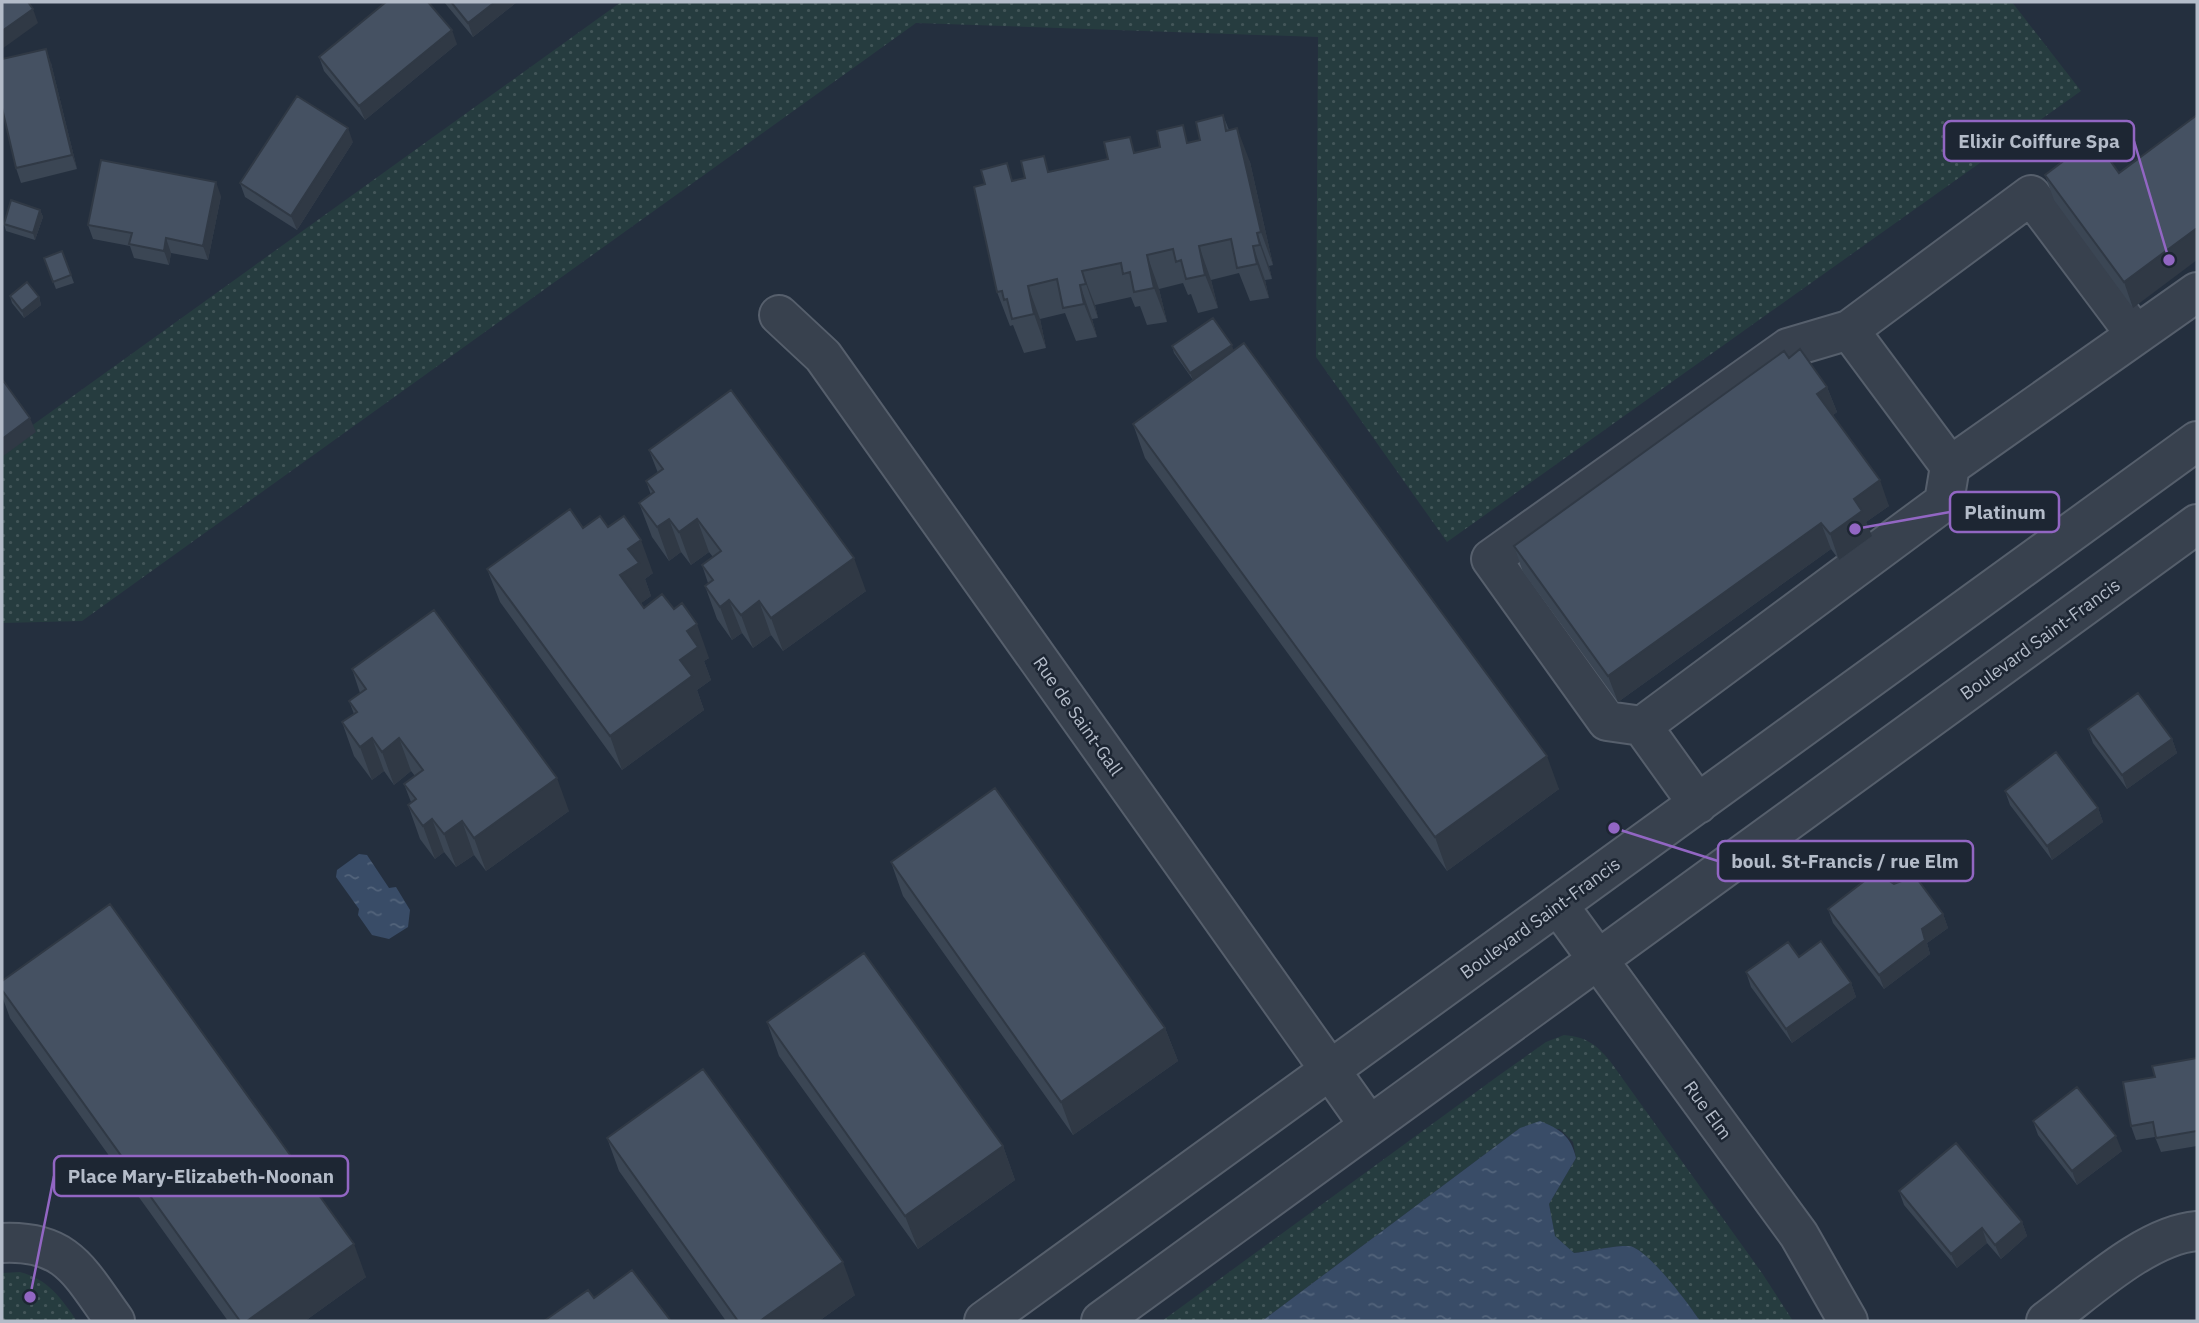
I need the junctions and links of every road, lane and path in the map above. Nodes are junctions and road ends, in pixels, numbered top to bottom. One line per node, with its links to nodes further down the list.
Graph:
1 (2197, 292): 4 (street)
2 (779, 314): 12 (street, Rue de Saint-Gall)
3 (1849, 330): 4 (street); 6 (street); 8 (street)
4 (2136, 335): 6 (street)
5 (2197, 441): 9 (street, Boulevard Saint-Francis)
6 (1950, 466): 8 (street)
7 (2197, 524): 11 (street, Boulevard Saint-Francis)
8 (1642, 726): 9 (street)
9 (1698, 804): 10 (street, Boulevard Saint-Francis)
10 (1558, 905): 11 (street, Rue Elm); 12 (street, Boulevard Saint-Francis)
11 (1599, 960): 13 (street, Boulevard Saint-Francis); 19 (street, Rue Elm)
12 (1330, 1070): 13 (street, Rue de Saint-Gall); 17 (street, Boulevard Saint-Francis)
13 (1369, 1125): 18 (street, Boulevard Saint-Francis)
14 (2197, 1231): 20 (street)
15 (2, 1243): 16 (street)
16 (115, 1321)
17 (984, 1321)
18 (1101, 1321)
19 (1848, 1321)
20 (2046, 1321)

